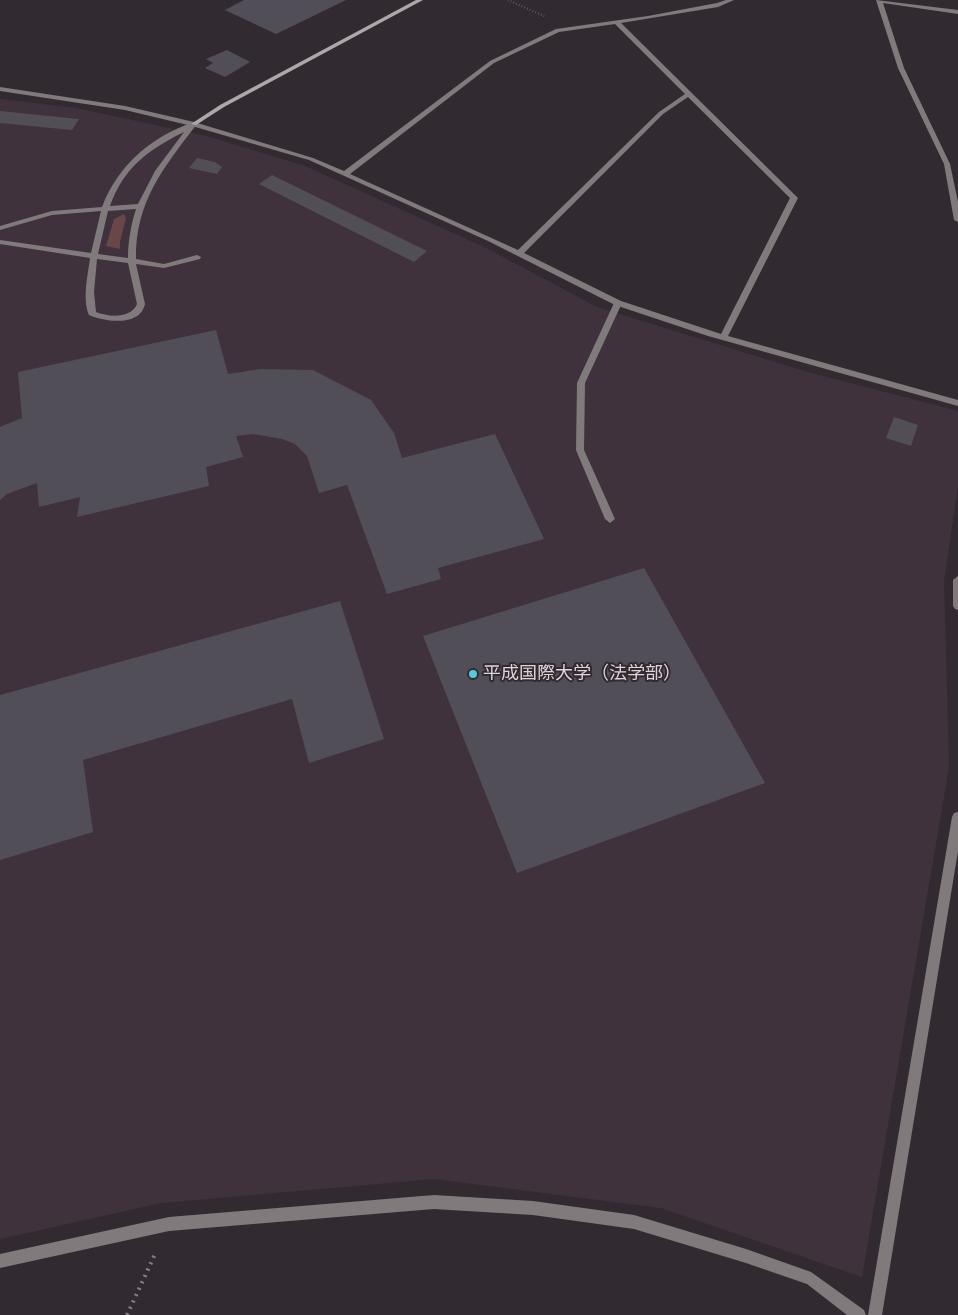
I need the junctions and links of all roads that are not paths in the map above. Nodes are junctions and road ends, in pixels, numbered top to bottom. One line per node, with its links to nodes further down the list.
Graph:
1 (420, 0): 8 (street)
2 (731, 0): 5 (street)
3 (879, 1): 4 (street); 12 (street)
4 (958, 12)
5 (616, 22): 7 (street); 9 (street)
6 (0, 89): 8 (street)
7 (689, 94): 15 (street); 20 (street)
8 (194, 124): 9 (street); 10 (street); 11 (street)
9 (345, 174): 15 (street)
10 (141, 206): 11 (street); 18 (street)
11 (104, 209): 13 (street); 16 (street)
12 (958, 220)
13 (0, 228)
14 (0, 242): 16 (street)
15 (519, 253): 19 (street)
16 (94, 255): 18 (street); 18 (street)
17 (196, 257): 18 (street)
18 (132, 261)
19 (618, 304): 20 (street); 22 (street)
20 (724, 337): 21 (street)
21 (958, 403)
22 (610, 519)
23 (958, 580): 24 (street)
24 (958, 606)
25 (958, 817): 28 (street)
26 (0, 1261): 27 (street)
27 (859, 1315)
28 (875, 1315)

